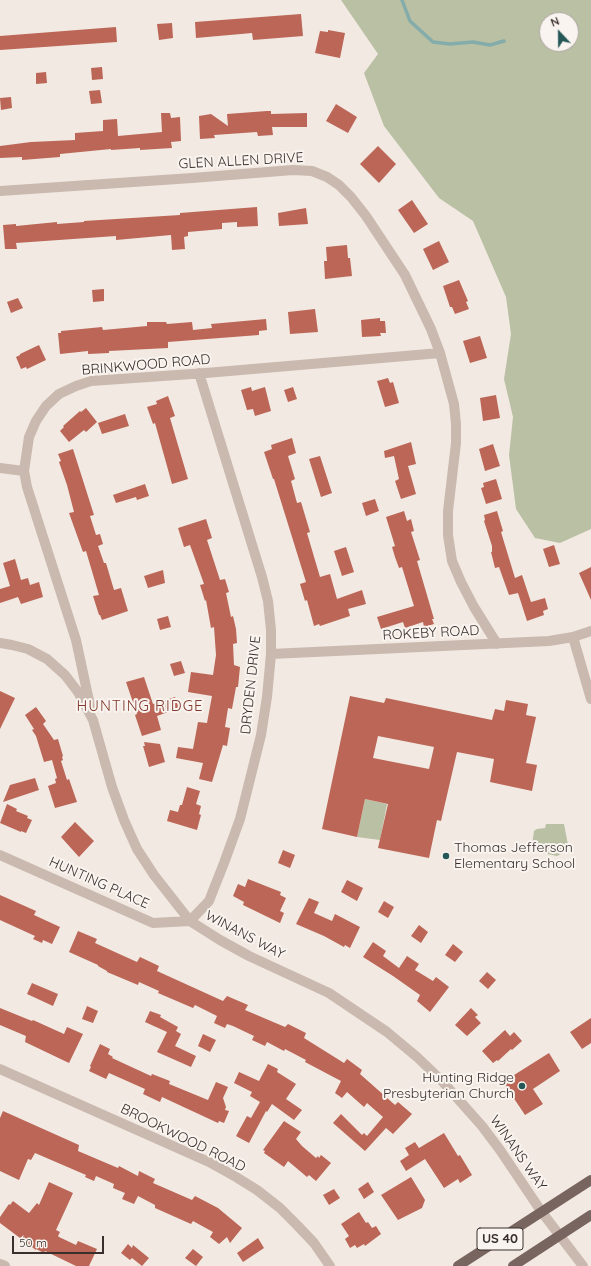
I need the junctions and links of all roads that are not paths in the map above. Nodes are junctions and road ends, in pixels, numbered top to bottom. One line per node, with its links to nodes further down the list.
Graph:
1 (0, 191): 2 (street, GLEN ALLEN DRIVE)
2 (440, 353): 3 (street, BRINKWOOD ROAD); 9 (street, GLEN ALLEN DRIVE)
3 (199, 374): 5 (street, BRINKWOOD ROAD); 10 (street, DRYDEN DRIVE)
4 (0, 468): 5 (street)
5 (24, 471): 12 (street, BRINKWOOD ROAD)
6 (591, 630): 7 (street, ROKEBY ROAD)
7 (573, 637): 9 (street, ROKEBY ROAD); 11 (street)
8 (0, 643): 12 (street, WINANS WAY)
9 (497, 644): 10 (street, ROKEBY ROAD)
10 (271, 654): 14 (street, DRYDEN DRIVE)
11 (591, 700)
12 (93, 720): 14 (street, WINANS WAY)
13 (0, 855): 14 (street, HUNTING PLACE)
14 (190, 921): 17 (street, WINANS WAY)
15 (0, 1069): 22 (street, BROOKWOOD ROAD)
16 (591, 1180): 17 (main road, US 40)
17 (541, 1211): 19 (street, WINANS WAY); 23 (main road, US 40)
18 (591, 1216): 19 (main road, US 40)
19 (559, 1236): 24 (main road, US 40); 25 (street, WINANS WAY)
20 (0, 1264): 21 (street)
21 (5, 1266)
22 (330, 1266)
23 (458, 1266)
24 (513, 1266)
25 (583, 1266)

